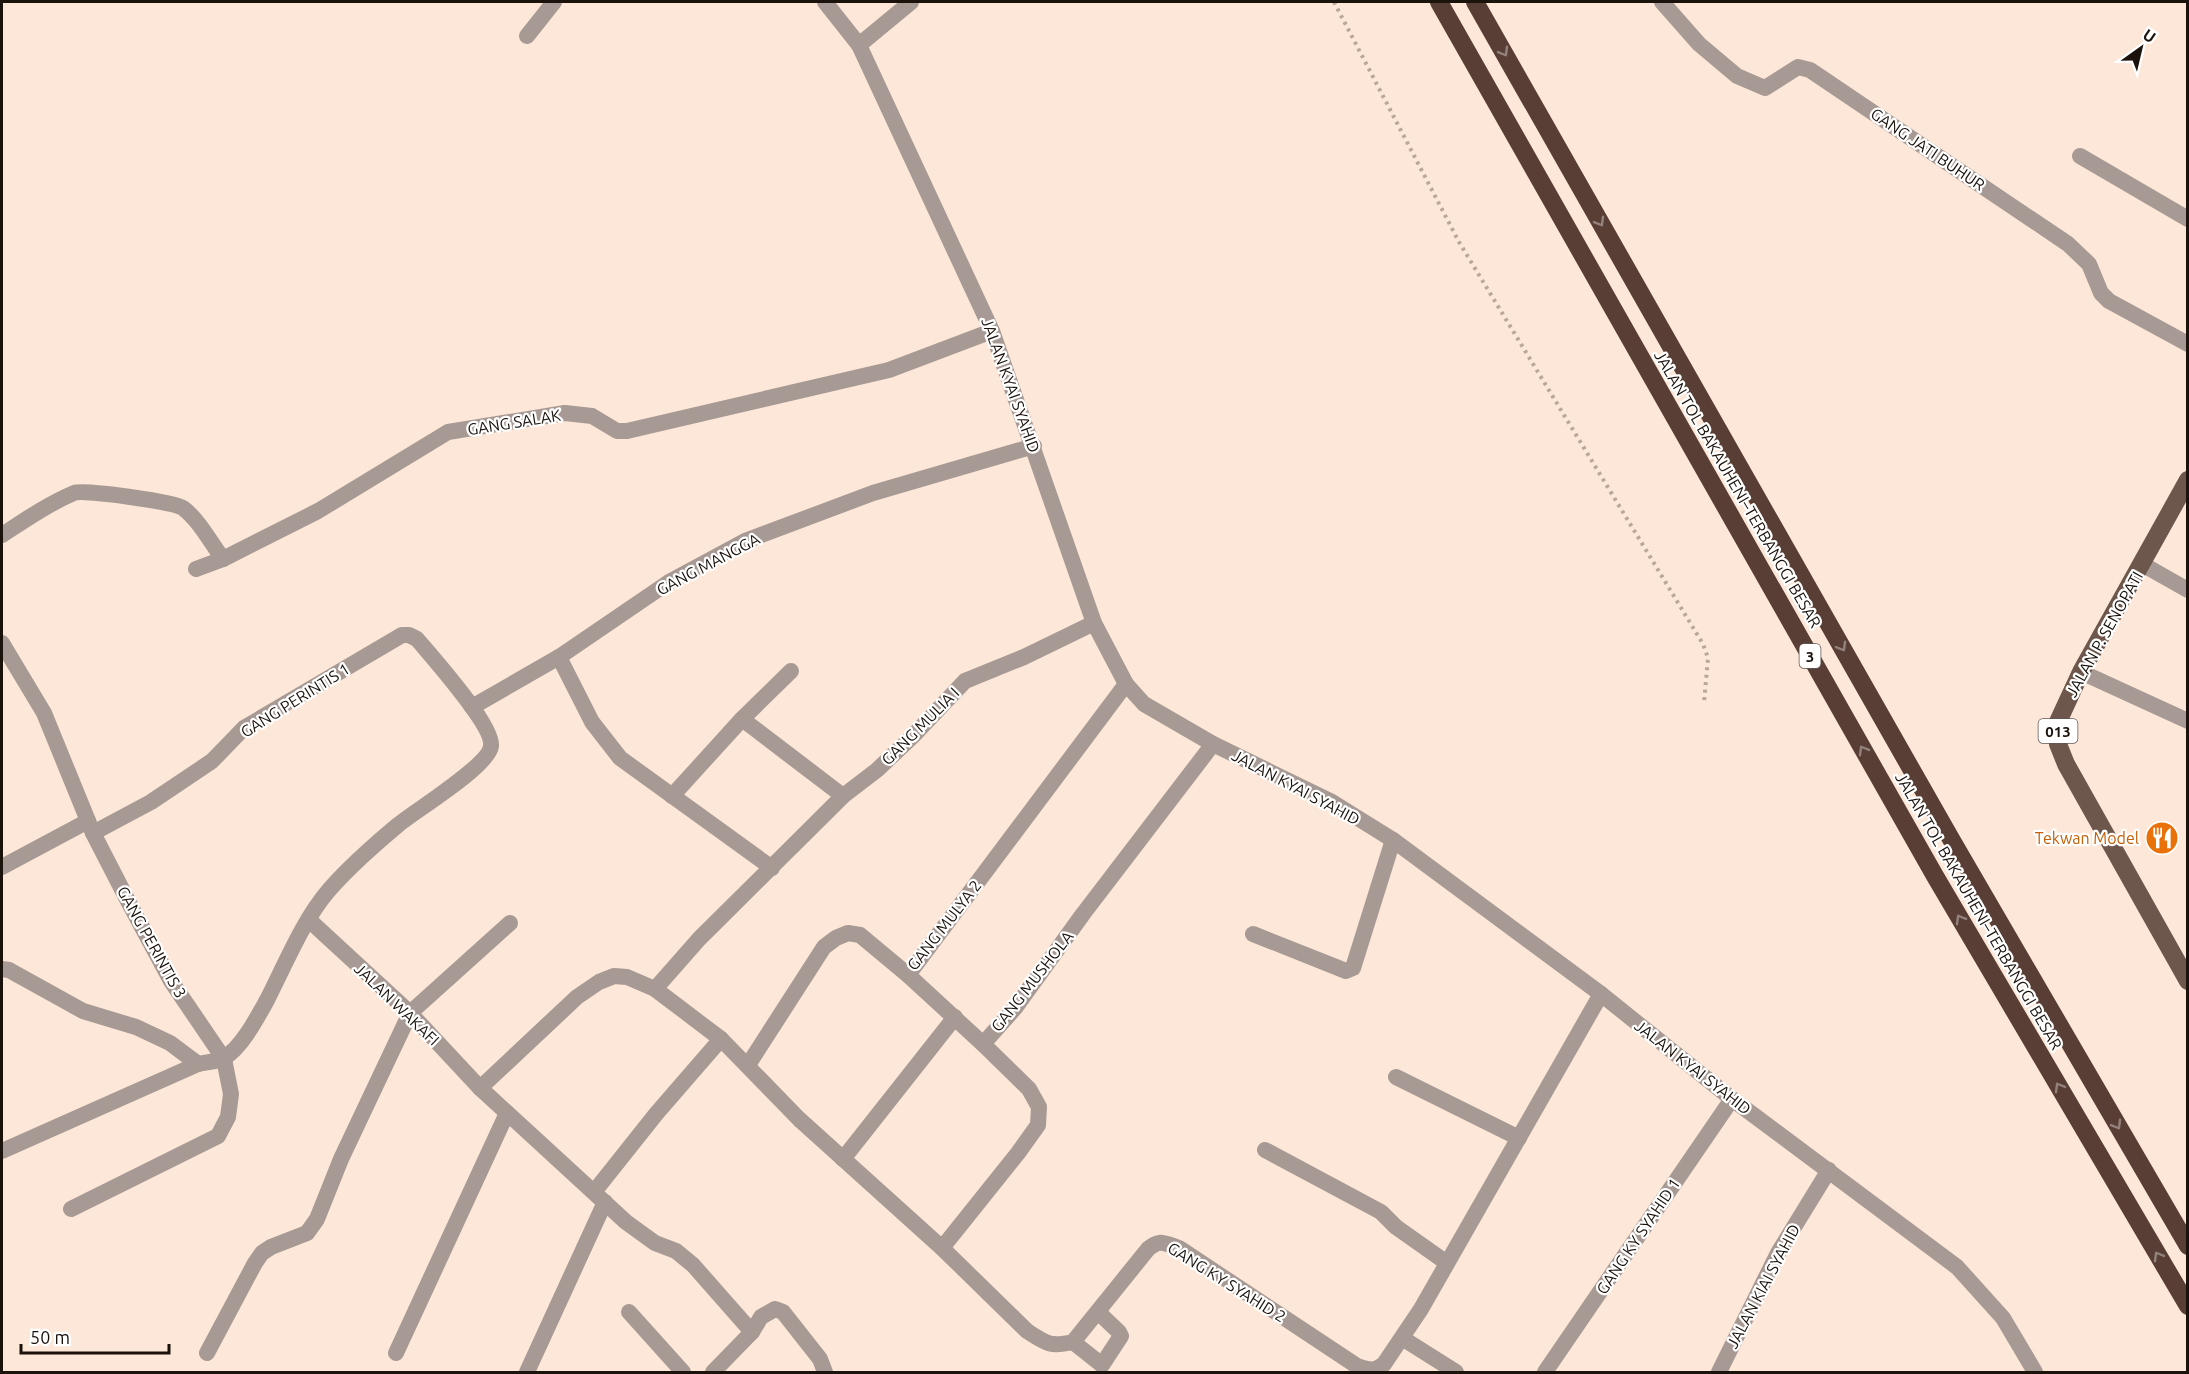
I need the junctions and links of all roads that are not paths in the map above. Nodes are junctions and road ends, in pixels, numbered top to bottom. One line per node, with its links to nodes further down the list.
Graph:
1 (554, 2): 7 (street)
2 (825, 2): 8 (street, JALAN KYAI SYAHID)
3 (911, 2): 8 (street)
4 (1439, 2): 65 (highway, JALAN TOL BAKAUHENI–TERBANGGI BESAR / 3, one-way to 4)
5 (1475, 2): 62 (highway, JALAN TOL BAKAUHENI–TERBANGGI BESAR / 3, one-way to 62)
6 (1662, 2): 12 (street, GANG JATI BUHUR)
7 (527, 36)
8 (859, 45): 11 (street, JALAN KYAI SYAHID)
9 (2080, 156): 10 (street)
10 (2187, 219)
11 (992, 331): 13 (street, JALAN KYAI SYAHID); 16 (street, GANG SALAK)
12 (2187, 344)
13 (1034, 446): 20 (street, JALAN KYAI SYAHID); 22 (street, GANG MANGGA)
14 (2187, 480): 17 (main road, JALAN P. SENOPATI / 013)
15 (2, 535): 16 (street)
16 (223, 559): 18 (street, GANG SALAK)
17 (2142, 564): 19 (street); 24 (main road, JALAN P. SENOPATI / 013)
18 (196, 569)
19 (2187, 590)
20 (1094, 623): 25 (street, JALAN KYAI SYAHID); 31 (street, GANG MULIA I)
21 (2, 643): 32 (street)
22 (559, 657): 26 (street, GANG MANGGA); 30 (street)
23 (790, 671): 27 (street)
24 (2081, 672): 28 (street); 41 (main road, JALAN P. SENOPATI / 013)
25 (1126, 684): 29 (street, JALAN KYAI SYAHID); 40 (street, GANG MULYA 2)
26 (472, 707): 32 (street, GANG PERINTIS 1); 36 (street)
27 (742, 719): 30 (street); 31 (street)
28 (2187, 721)
29 (1213, 744): 33 (street, JALAN KYAI SYAHID); 47 (street, GANG MUSHOLA)
30 (672, 796): 35 (street)
31 (843, 796): 35 (street, GANG MULIA I)
32 (91, 827): 34 (street, GANG PERINTIS 1); 48 (street, GANG PERINTIS 3)
33 (1393, 840): 38 (street); 43 (street, JALAN KYAI SYAHID)
34 (2, 867)
35 (772, 868): 42 (street, GANG MULIA I)
36 (309, 920): 44 (street, JALAN WAKAFI); 48 (street)
37 (510, 923): 44 (street)
38 (1253, 934)
39 (2, 969): 49 (street)
40 (908, 975): 45 (street, GANG MUSHOLA); 50 (street, GANG MULYA 2)
41 (2187, 981)
42 (655, 989): 46 (street); 52 (street)
43 (1601, 994): 53 (street, JALAN KYAI SYAHID); 55 (street, GANG KY SYAHID 2)
44 (410, 1013): 52 (street, JALAN WAKAFI); 71 (street)
45 (955, 1017): 47 (street, GANG MUSHOLA); 58 (street)
46 (721, 1039): 50 (street); 60 (street)
47 (983, 1044): 63 (street)
48 (224, 1059): 49 (street); 61 (street)
49 (198, 1064): 57 (street)
50 (748, 1065): 58 (street)
51 (1396, 1077): 55 (street)
52 (480, 1088): 54 (street, JALAN WAKAFI)
53 (1732, 1099): 59 (street, JALAN KYAI SYAHID); 79 (street, GANG KY SYAHID 1)
54 (507, 1113): 60 (street, JALAN WAKAFI); 72 (street)
55 (1519, 1138): 64 (street, GANG KY SYAHID 2)
56 (1265, 1150): 64 (street)
57 (2, 1152)
58 (843, 1159): 63 (street)
59 (1829, 1170): 73 (street, JALAN KYAI SYAHID); 80 (street, JALAN KIAI SYAHID)
60 (599, 1197): 68 (street, JALAN WAKAFI); 74 (street)
61 (71, 1209)
62 (2187, 1246)
63 (942, 1248): 70 (street)
64 (1447, 1263): 69 (street, GANG KY SYAHID 2)
65 (2187, 1306)
66 (629, 1312): 75 (street)
67 (1098, 1312): 69 (street, GANG KY SYAHID 2); 70 (street, GANG KY SYAHID 2); 70 (street)
68 (752, 1332): 76 (street); 77 (street)
69 (1402, 1338): 78 (street)
70 (1073, 1342)
71 (207, 1353)
72 (396, 1353)
73 (2028, 1369)
74 (527, 1372)
75 (683, 1372)
76 (713, 1372)
77 (825, 1372)
78 (1456, 1372)
79 (1545, 1372)
80 (1719, 1372)

